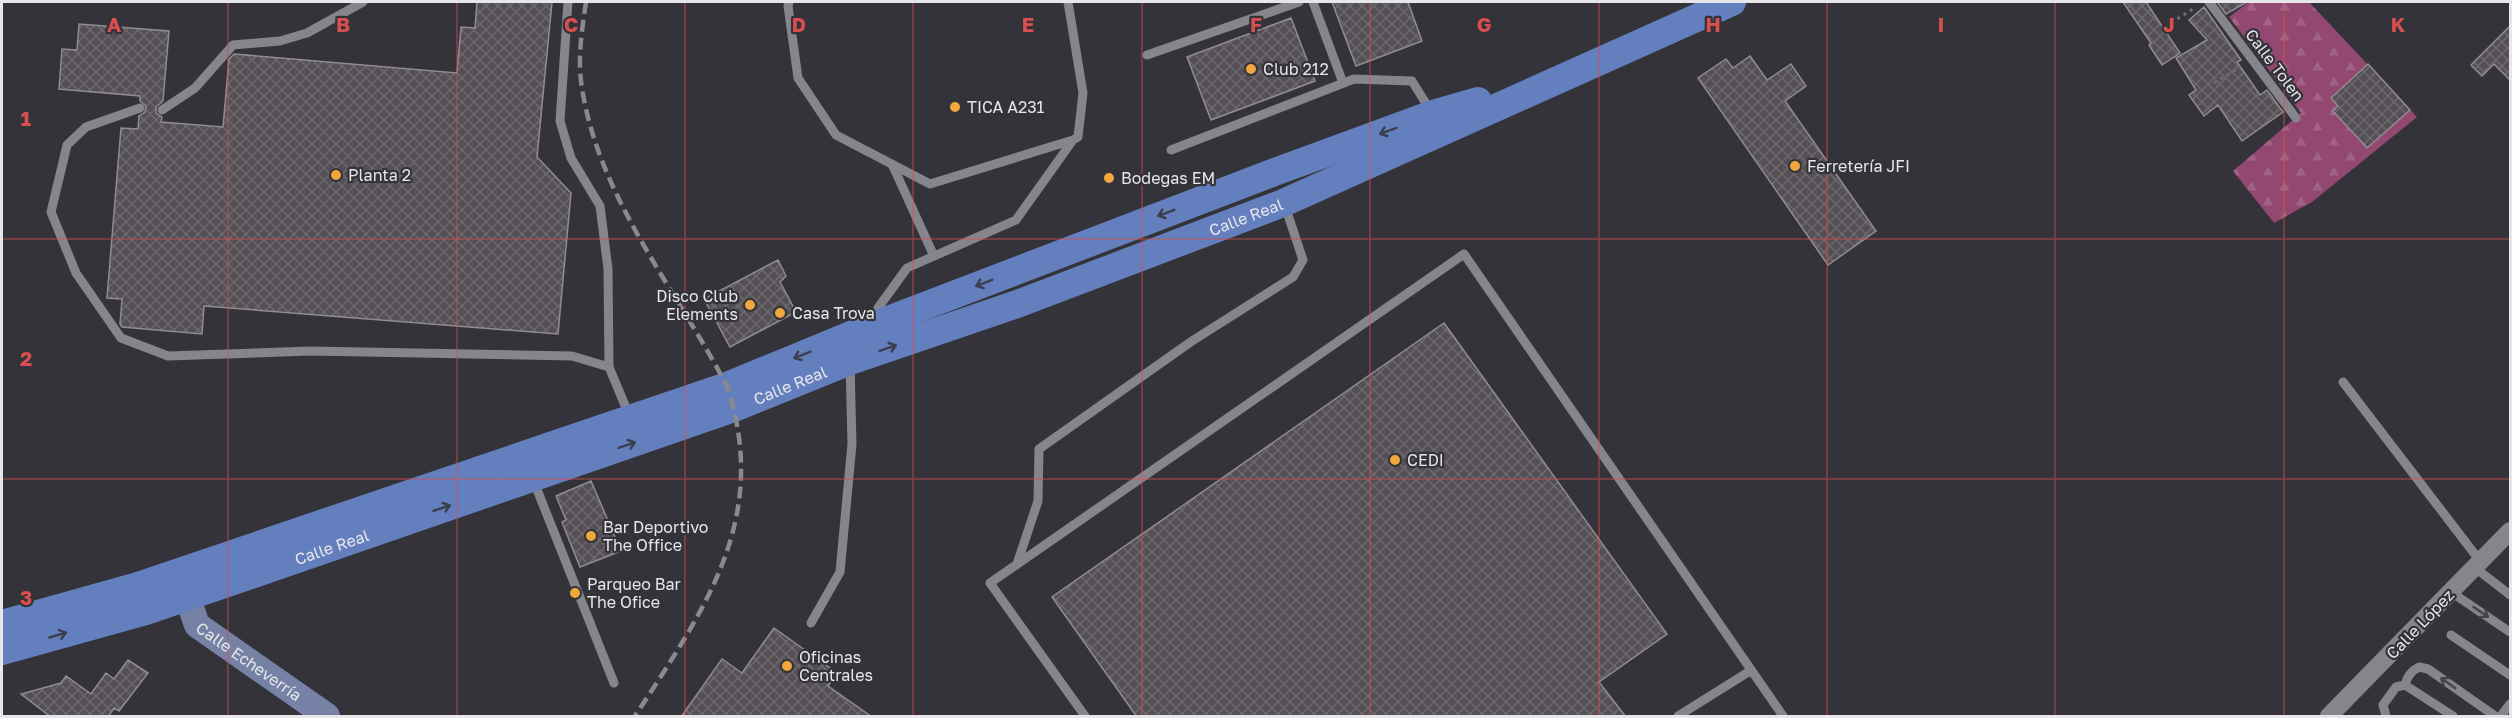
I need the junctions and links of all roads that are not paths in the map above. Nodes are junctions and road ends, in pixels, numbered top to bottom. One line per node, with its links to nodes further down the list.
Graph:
1 (363, 2): 13 (lane)
2 (568, 2): 25 (lane)
3 (789, 2): 19 (lane)
4 (1068, 2): 16 (lane)
5 (1299, 2): 9 (lane)
6 (1313, 2): 11 (lane)
7 (1732, 2): 10 (main road, Calle Real)
8 (2206, 2): 15 (lane, Calle Tolen)
9 (1147, 55)
10 (1564, 75): 14 (main road, Calle Real); 21 (main road, Calle Real)
11 (1343, 83): 14 (lane); 18 (lane)
12 (140, 108): 25 (lane)
13 (162, 110)
14 (1432, 114): 17 (main road, Calle Real, one-way to 17)
15 (2296, 118)
16 (1073, 140): 19 (lane); 22 (lane)
17 (1348, 145): 20 (main road, Calle Real); 21 (main road)
18 (1171, 150)
19 (892, 164): 22 (lane)
20 (1209, 197): 21 (main road); 23 (main road, Calle Real, one-way to 23)
21 (1284, 203): 24 (main road, Calle Real, one-way to 21); 30 (lane)
22 (934, 256): 23 (lane)
23 (880, 323): 27 (main road, Calle Real, one-way to 27)
24 (850, 361): 28 (main road, Calle Real, one-way to 24); 36 (lane)
25 (609, 367): 27 (lane)
26 (2343, 382): 31 (lane)
27 (630, 418): 28 (main road, Calle Real)
28 (529, 465): 32 (main road, Calle Real); 35 (main road); 43 (lane)
29 (2511, 531): 31 (street, Calle López)
30 (1017, 564): 41 (lane); 47 (lane)
31 (2477, 564): 33 (street, Calle López); 34 (lane)
32 (138, 586): 35 (main road); 37 (main road, Calle Real)
33 (2451, 592): 38 (lane, one-way to 38); 50 (street, Calle López)
34 (2511, 595)
35 (187, 596): 40 (main road, one-way to 35); 46 (street, Calle Echeverría)
36 (811, 623)
37 (2, 624)
38 (2511, 632)
39 (2451, 635): 42 (lane)
40 (2, 651)
41 (1750, 671): 48 (lane); 49 (lane)
42 (2511, 675)
43 (614, 683)
44 (2405, 685): 51 (lane); 52 (lane); 53 (lane, one-way to 44)
45 (2511, 704): 54 (lane)
46 (327, 717)
47 (1085, 717)
48 (1678, 717)
49 (1784, 717)
50 (2329, 717)
51 (2386, 717)
52 (2453, 717)
53 (2495, 717)
54 (2501, 717)

